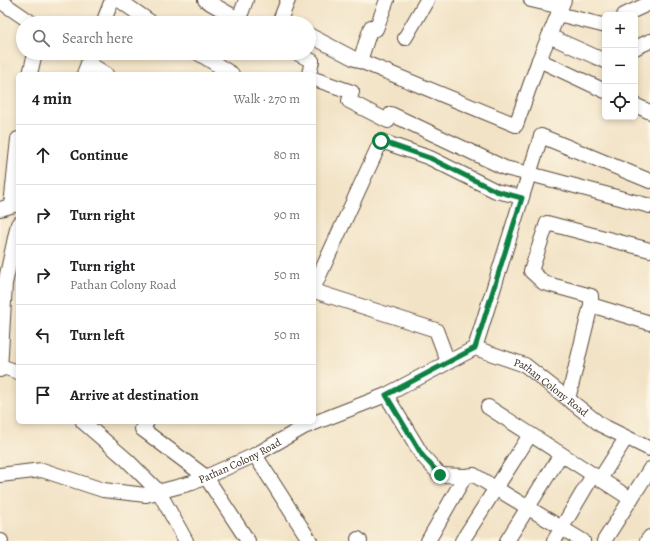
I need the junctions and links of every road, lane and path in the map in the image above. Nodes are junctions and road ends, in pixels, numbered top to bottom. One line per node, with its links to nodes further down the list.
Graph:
1 (112, 0): 14 (street)
2 (119, 0): 15 (street)
3 (205, 0): 16 (street)
4 (246, 0): 17 (street)
5 (288, 0): 18 (street)
6 (387, 0): 30 (street)
7 (427, 0): 21 (street)
8 (531, 0): 11 (street)
9 (0, 1): 13 (street)
10 (650, 3): 12 (street)
11 (561, 7): 19 (street); 20 (street)
12 (630, 12)
13 (22, 16)
14 (106, 16)
15 (142, 16)
16 (233, 16)
17 (243, 16)
18 (283, 16)
19 (602, 25)
20 (549, 36): 28 (street); 29 (street)
21 (405, 38)
22 (316, 39): 30 (street)
23 (650, 41): 24 (street)
24 (638, 47)
25 (33, 60): 32 (street)
26 (209, 60): 34 (street)
27 (310, 60): 35 (street)
28 (539, 60): 30 (street); 37 (street)
29 (602, 60)
30 (360, 61)
31 (88, 63): 33 (street)
32 (30, 72)
33 (103, 72)
34 (229, 72)
35 (309, 72)
36 (316, 80): 41 (street)
37 (602, 90)
38 (638, 106): 39 (street)
39 (650, 112)
40 (16, 158): 44 (street)
41 (530, 174): 42 (street); 43 (street); 46 (street)
42 (650, 181)
43 (522, 198): 50 (street); 54 (street)
44 (16, 199)
45 (16, 205): 47 (street)
46 (650, 206)
47 (0, 209)
48 (16, 234): 56 (street)
49 (650, 250): 52 (street)
50 (316, 284)
51 (316, 292): 55 (street)
52 (591, 305): 53 (street); 60 (street)
53 (650, 323)
54 (475, 348): 55 (street, Pathan Colony Road); 60 (street, Pathan Colony Road)
55 (448, 362): 59 (street, Pathan Colony Road)
56 (0, 366): 57 (street); 58 (street)
57 (0, 370)
58 (16, 371)
59 (386, 395): 62 (street, Pathan Colony Road); 73 (street)
60 (568, 399): 67 (street, Pathan Colony Road)
61 (488, 407): 66 (street)
62 (316, 422)
63 (85, 424): 77 (street)
64 (146, 424): 74 (street)
65 (312, 424): 70 (street, Pathan Colony Road)
66 (530, 435): 69 (street); 76 (street)
67 (626, 438): 68 (street, Pathan Colony Road); 75 (street)
68 (650, 449)
69 (561, 454): 75 (street); 79 (street)
70 (255, 455): 74 (street, Pathan Colony Road); 84 (street)
71 (650, 469): 78 (street)
72 (0, 475): 77 (street, Pathan Colony Road)
73 (465, 476): 76 (street); 85 (street)
74 (206, 477): 77 (street, Pathan Colony Road); 83 (street)
75 (597, 477): 78 (street); 80 (street)
76 (497, 488): 79 (street); 86 (street)
77 (159, 492): 82 (street)
78 (631, 499): 90 (street)
79 (528, 508): 80 (street); 87 (street)
80 (562, 528): 88 (street); 89 (street)
81 (650, 537): 91 (street)
82 (186, 541)
83 (248, 541)
84 (310, 541)
85 (428, 541)
86 (462, 541)
87 (508, 541)
88 (554, 541)
89 (583, 541)
90 (604, 541)
91 (647, 541)

